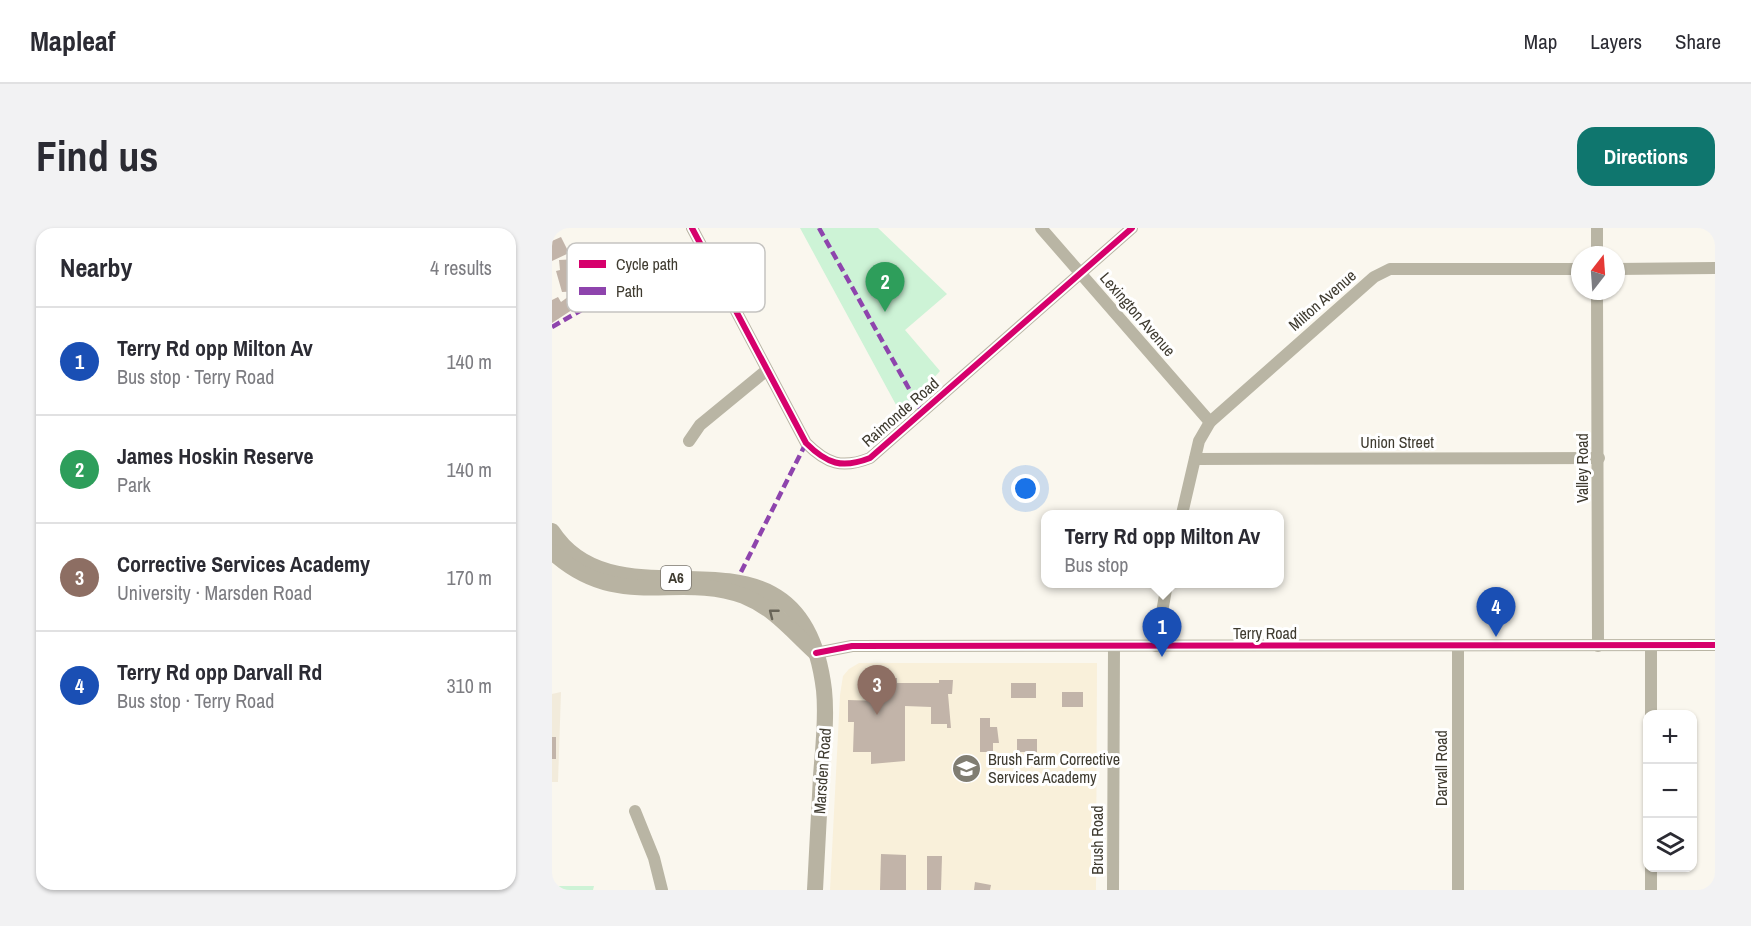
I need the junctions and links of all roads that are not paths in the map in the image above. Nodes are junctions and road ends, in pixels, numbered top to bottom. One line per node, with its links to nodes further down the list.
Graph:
1 (692, 228): 5 (street, Raimonde Road)
2 (1041, 228): 10 (street, Lexington Avenue)
3 (1132, 228): 10 (street, Raimonde Road)
4 (1597, 228): 6 (street)
5 (700, 243)
6 (1597, 246)
7 (1715, 268): 9 (street)
8 (1571, 269): 14 (street, Milton Avenue)
9 (1625, 269)
10 (1080, 272): 13 (street, Raimonde Road); 14 (street, Lexington Avenue)
11 (1597, 300): 16 (street, Valley Road)
12 (736, 312): 13 (street, Raimonde Road)
13 (767, 370): 15 (street)
14 (1210, 422): 17 (street, Milton Avenue)
15 (689, 441)
16 (1599, 458): 17 (street, Union Street); 25 (street, Valley Road)
17 (1195, 459): 18 (street, Milton Avenue)
18 (1183, 510)
19 (552, 531): 28 (highway, Marsden Road / A6)
20 (552, 552): 28 (highway, one-way to 20)
21 (1166, 588): 24 (street)
22 (1715, 645): 26 (street, Terry Road)
23 (1114, 646): 24 (street, Terry Road); 28 (street, Terry Road); 34 (street, Brush Road)
24 (1156, 646): 27 (street, Terry Road)
25 (1598, 646): 26 (street, Terry Road); 27 (street, Terry Road)
26 (1651, 646): 29 (street)
27 (1458, 647): 35 (street, Darvall Road)
28 (816, 653): 33 (highway, Marsden Road / A6)
29 (1651, 710)
30 (635, 811): 32 (street)
31 (1651, 872): 36 (street)
32 (662, 890)
33 (814, 890)
34 (1113, 890)
35 (1458, 890)
36 (1651, 890)

